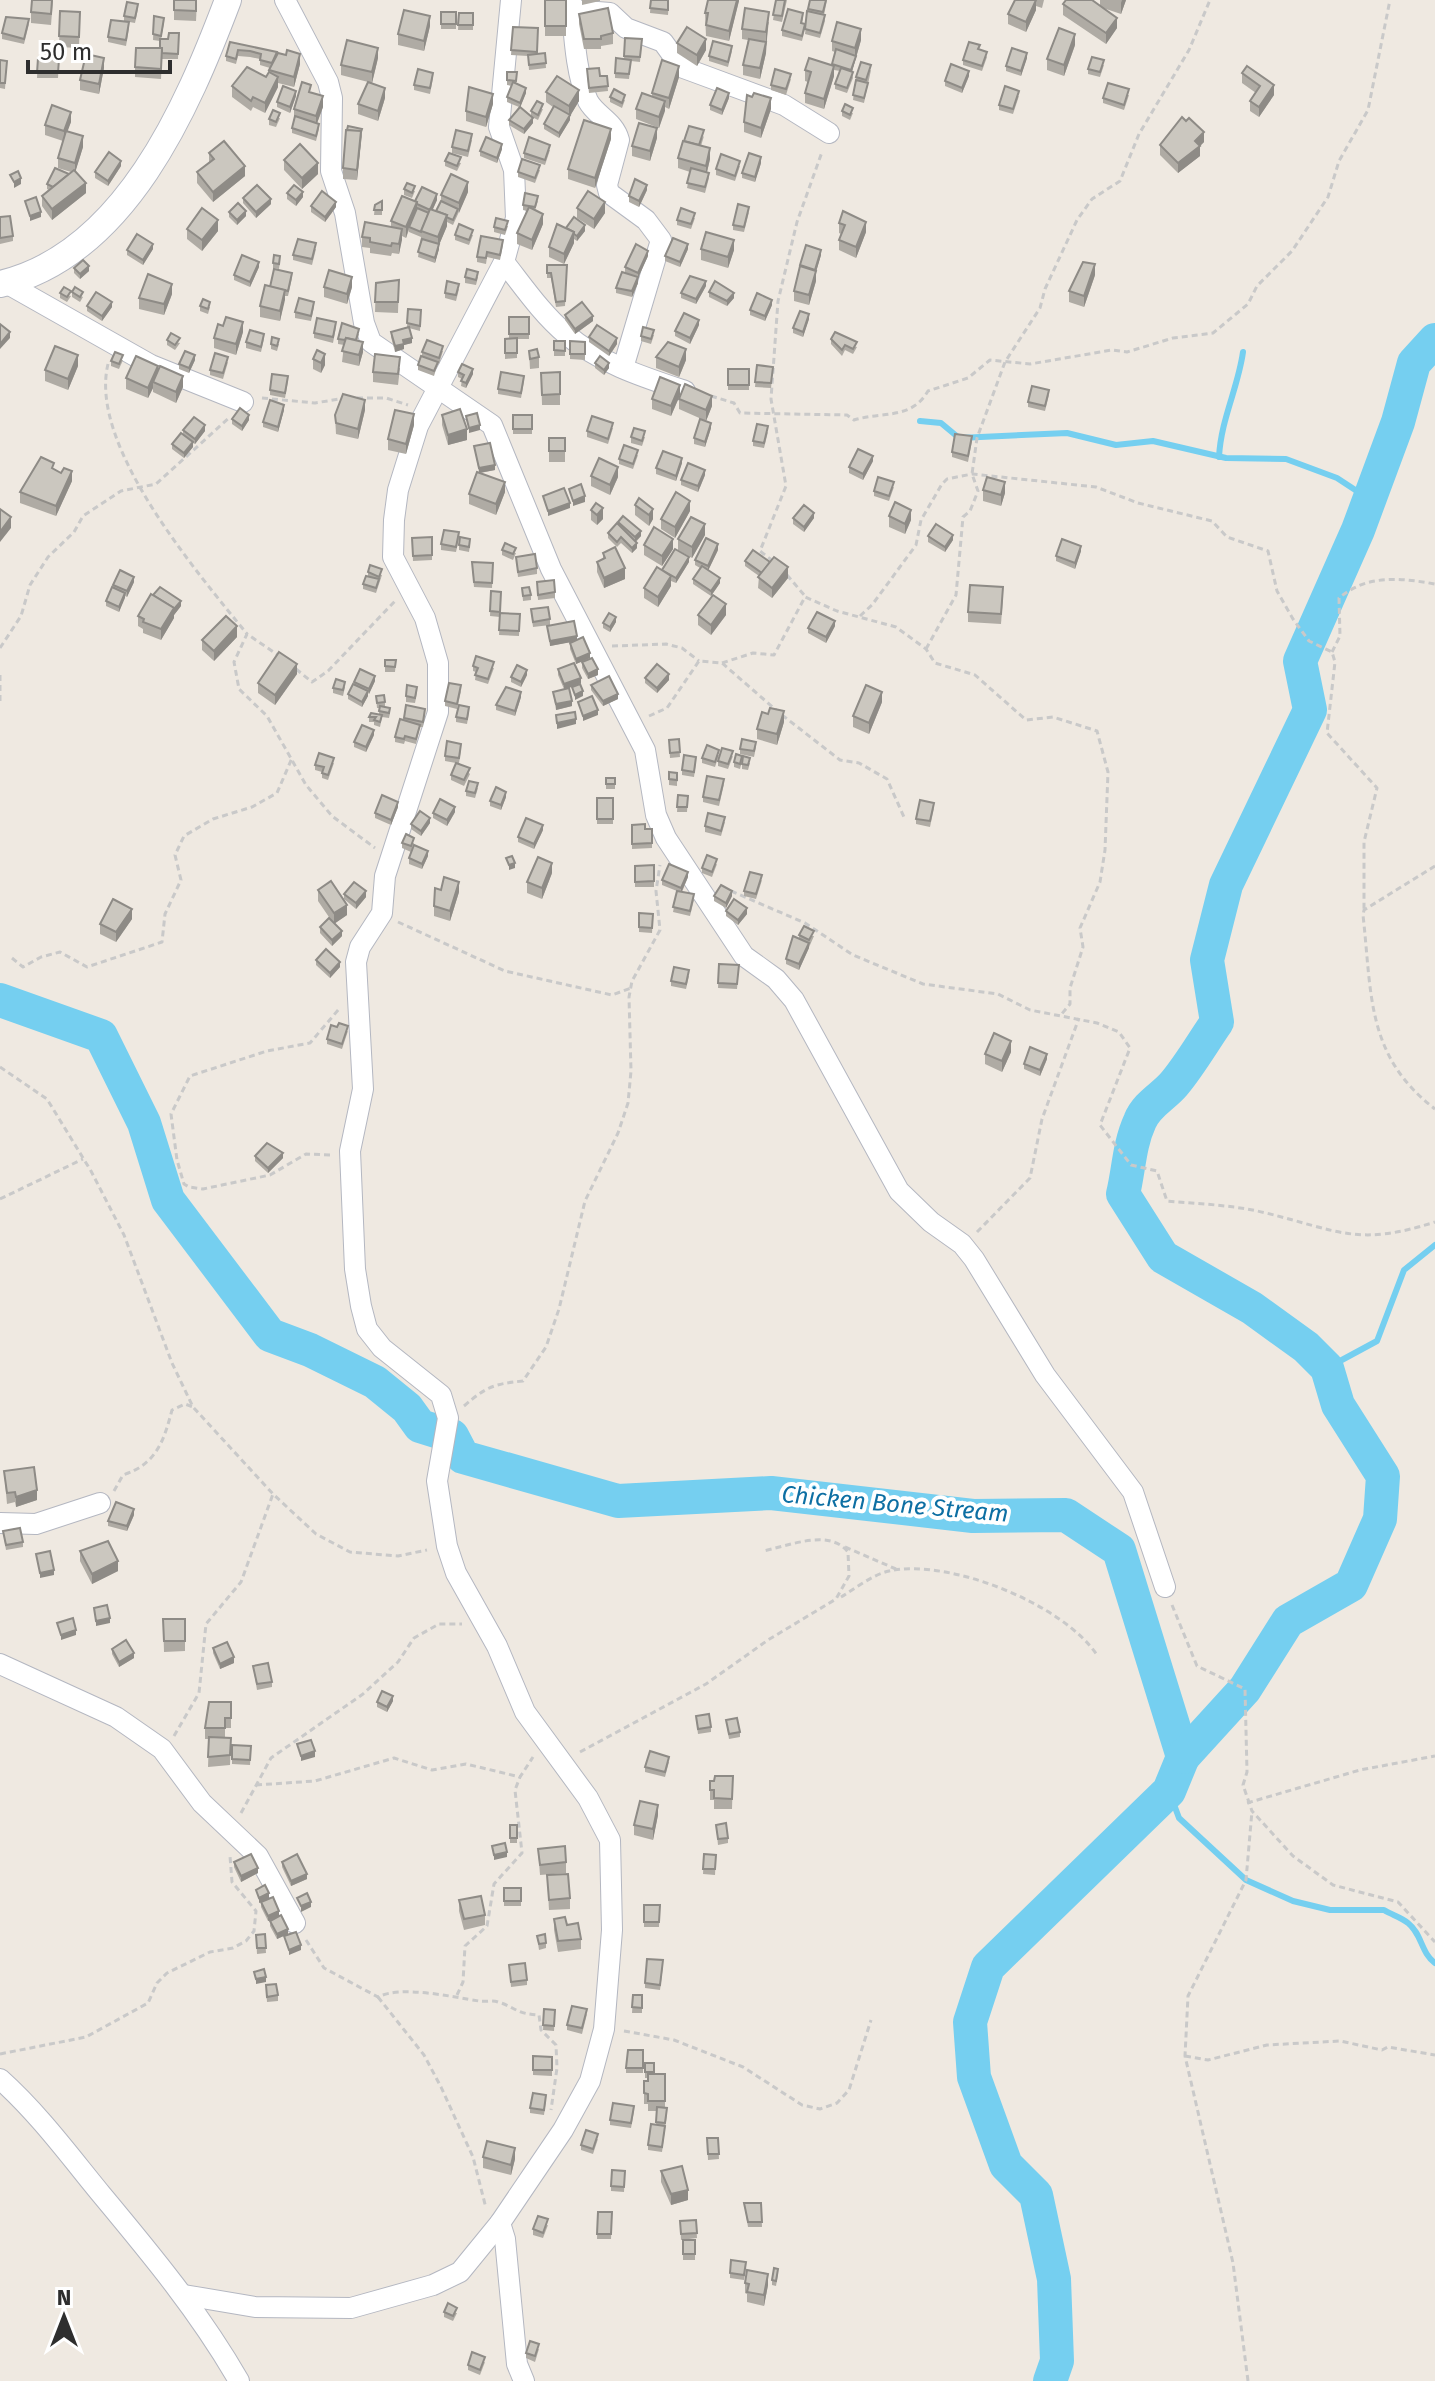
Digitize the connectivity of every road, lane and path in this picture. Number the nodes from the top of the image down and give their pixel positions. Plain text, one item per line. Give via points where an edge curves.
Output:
1 (228, 0) edge
2 (285, 0) edge
3 (511, 0) edge
4 (1210, 0) edge
5 (1390, 0) edge
6 (571, 5) edge
7 (829, 133) joint
8 (504, 262) junction
9 (3, 283) edge
10 (116, 348) junction
11 (1005, 362) junction
12 (623, 368) junction
13 (685, 391) joint
14 (432, 398) junction
15 (243, 402) junction
16 (772, 412) junction
17 (972, 474) junction
18 (140, 486) junction
19 (1435, 584) edge
20 (805, 597) junction
21 (420, 610) junction
22 (860, 616) junction
23 (247, 634) junction
24 (0, 648) edge
25 (926, 649) junction
26 (1332, 652) junction
27 (596, 653) junction
28 (699, 661) junction
29 (722, 663) junction
30 (0, 675) edge
31 (0, 704) edge
32 (637, 732) junction
33 (292, 758) junction
34 (904, 817) dead end
35 (666, 838) junction
36 (390, 860) junction
37 (1435, 866) edge
38 (700, 886) junction
39 (1364, 910) junction
40 (382, 913) junction
41 (12, 958) dead end
42 (357, 987) junction
43 (631, 988) junction
44 (1060, 1016) junction
45 (1079, 1018) junction
46 (0, 1067) edge
47 (1435, 1109) edge
48 (350, 1151) junction
49 (83, 1159) junction
50 (0, 1199) edge
51 (1435, 1222) edge
52 (962, 1244) junction
53 (193, 1407) junction
54 (448, 1420) junction
55 (273, 1494) junction
56 (100, 1503) joint
57 (0, 1523) edge
58 (447, 1546) junction
59 (843, 1546) junction
60 (763, 1551) dead end
61 (900, 1570) junction
62 (1165, 1587) joint
63 (836, 1599) junction
64 (481, 1617) junction
65 (1097, 1655) dead end
66 (0, 1664) edge
67 (542, 1739) junction
68 (162, 1749) junction
69 (1435, 1756) edge
70 (564, 1762) junction
71 (520, 1777) junction
72 (254, 1785) junction
73 (1247, 1803) junction
74 (1252, 1811) junction
75 (236, 1835) junction
76 (295, 1923) joint
77 (1435, 1942) edge
78 (457, 1995) junction
79 (378, 1997) junction
80 (871, 2020) dead end
81 (604, 2029) junction
82 (0, 2054) edge
83 (1435, 2055) edge
84 (1185, 2056) junction
85 (0, 2079) edge
86 (563, 2130) junction
87 (500, 2223) junction
88 (184, 2295) junction
89 (239, 2381) edge
90 (524, 2381) edge
91 (1248, 2381) edge

1 - 9 street via 177,122 127,196 77,244 46,265
2 - 14 street via 328,82 331,171 345,213 371,342
3 - 8 street via 499,127 517,192
4 - 11 path via 1120,181 1092,199 1077,220 1040,308
5 - 11 path via 1368,110 1339,161 1328,197 1248,304 1213,333 1127,352 1030,364
6 - 7 street via 610,13 626,28 663,42 681,67 784,105
6 - 12 street via 590,104 611,123 619,140 609,193 646,220 661,240
7 - 16 path via 797,222 778,301
8 - 12 street via 564,333
8 - 14 street
9 - 10 street via 83,324
10 - 15 street
10 - 18 path via 104,396
11 - 16 path via 990,360 968,378 939,385 911,412 854,420 847,415
11 - 17 path via 979,429
12 - 13 street
13 - 16 path via 734,403 740,413
14 - 15 path via 409,405 386,398
14 - 21 street via 398,490 394,520 393,557
14 - 27 street via 492,425 551,569
15 - 18 path via 165,477
16 - 20 path via 786,486 760,551
17 - 22 path via 942,484 921,520 916,545
17 - 25 path via 978,491 963,517 956,595
17 - 26 path via 1090,486 1212,521 1227,537 1271,554 1274,583 1288,611 1309,641
18 - 23 path via 181,551
18 - 24 path via 121,491 89,512 56,547 30,585 21,616
19 - 26 path via 1402,578 1361,585 1339,598 1340,636
20 - 22 path
20 - 29 path via 774,655 753,653
21 - 23 path via 405,600 396,601 312,682
21 - 36 street via 438,663 438,712
22 - 25 path via 896,627
23 - 33 path via 234,662 239,689 267,716
25 - 44 path via 935,663 975,675 1026,720 1053,717 1097,731 1108,772 1105,850 1100,882 1080,928 1083,947 1070,1004
26 - 39 path via 1327,733 1377,788 1364,842
27 - 28 path via 611,646 666,644
27 - 32 street
28 - 29 path
28 - 32 path via 667,708 648,717
29 - 34 path via 840,760 859,763 887,779
30 - 31 path
32 - 35 street
33 - 36 path via 332,816
33 - 41 path via 277,793 184,836 175,855 181,880 165,914 162,942 87,967 60,952 23,967
35 - 38 street
35 - 43 path via 656,891 660,930
36 - 40 street
37 - 39 path
38 - 44 path via 718,886 805,923 853,955 923,984 998,994 1014,1005
38 - 52 street via 744,956 794,1000 899,1191
39 - 47 path via 1373,1005 1389,1062
40 - 42 street via 360,947
40 - 43 path via 505,971 612,995
42 - 48 street via 363,1089
42 - 48 path via 310,1043 190,1076 171,1114 177,1160 189,1187 203,1189 270,1175 306,1154
43 - 54 path via 628,1103 582,1209 546,1347 523,1381 498,1383 476,1393
44 - 45 path
45 - 51 path via 1119,1032 1127,1042 1128,1055 1100,1125 1131,1165 1157,1171 1167,1201 1264,1212 1349,1237 1399,1234
45 - 52 path via 1042,1119 1030,1178
46 - 49 path via 47,1099
48 - 54 street via 355,1269 367,1329 398,1363 435,1388
49 - 50 path
49 - 53 path via 124,1235
52 - 62 street via 1045,1375 1133,1492
53 - 55 path
53 - 56 path via 185,1404 172,1410 166,1439 137,1471 123,1475
54 - 58 street via 437,1468
55 - 58 path via 316,1534 350,1552 398,1556
55 - 68 path via 241,1582 206,1624 199,1693 180,1730
56 - 57 street via 36,1524
58 - 64 street
59 - 60 path via 814,1540
59 - 61 path
59 - 63 path via 849,1576
61 - 63 path via 875,1576
61 - 65 path via 949,1571 1023,1599 1075,1629
62 - 73 path via 1197,1666 1245,1689
63 - 70 path via 706,1684
64 - 67 street
64 - 72 path via 464,1624 439,1624 414,1638 398,1662 363,1694 271,1758
66 - 68 street via 116,1717
67 - 70 street
67 - 71 path
68 - 75 street via 202,1803
69 - 73 path via 1360,1770
70 - 81 street via 610,1840 612,1930
71 - 72 path via 466,1764 432,1770 394,1758 315,1781
71 - 78 path via 515,1790 522,1853 497,1877 487,1926 465,1946
72 - 75 path
73 - 74 path
74 - 77 path via 1293,1856 1333,1885 1398,1902
74 - 84 path via 1246,1880 1188,1996
75 - 76 street via 258,1856
75 - 82 path via 230,1857 232,1882 256,1911 254,1931 246,1941 167,1973 148,2003 86,2037
76 - 79 path via 324,1968
78 - 79 path via 395,1991
78 - 86 path via 539,2015 541,2030 556,2045 550,2117
79 - 87 path via 424,2055 473,2157 487,2212
80 - 81 path via 849,2090 837,2103 820,2109 802,2105 743,2067 674,2040
81 - 86 street via 590,2081
83 - 84 path via 1340,2041 1267,2045 1208,2060
84 - 91 path via 1233,2263
85 - 88 street
86 - 87 street
87 - 88 street via 460,2272 351,2308 255,2307
87 - 90 street via 517,2364
88 - 89 street

